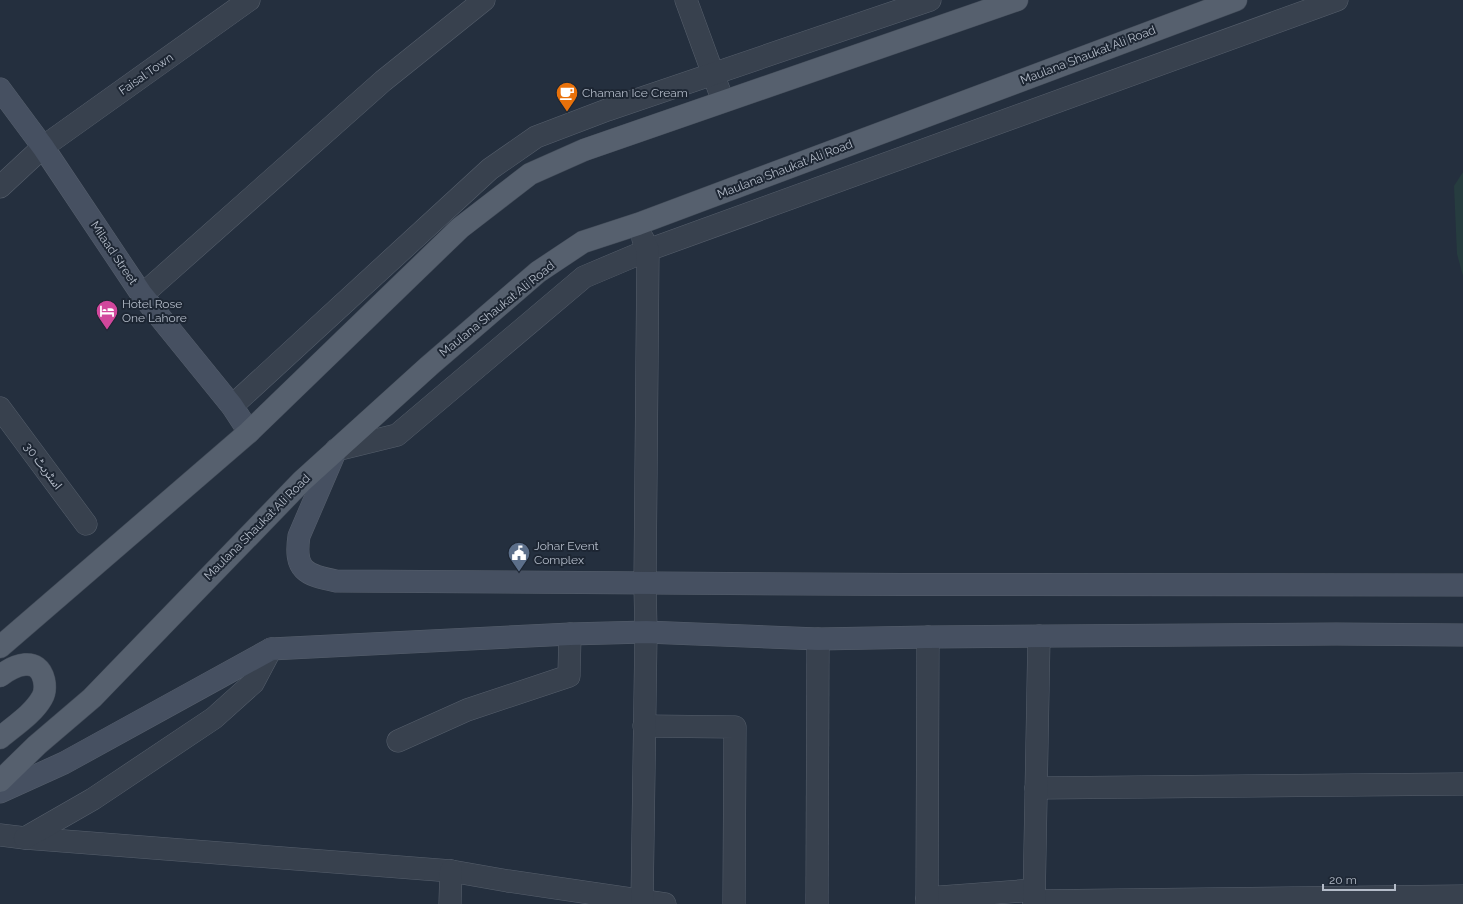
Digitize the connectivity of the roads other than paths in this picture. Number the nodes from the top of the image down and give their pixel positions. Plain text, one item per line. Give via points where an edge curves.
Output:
1 (484, 0) edge
2 (686, 0) edge
3 (930, 0) edge
4 (1017, 0) edge
5 (1236, 0) edge
6 (1337, 0) edge
7 (243, 2) edge
8 (713, 74) junction
9 (0, 89) edge
10 (724, 101) junction
11 (43, 147) junction
12 (0, 187) edge
13 (638, 224) junction
14 (648, 250) junction
15 (142, 295) junction
16 (232, 406) junction
17 (0, 408) edge
18 (249, 432) junction
19 (336, 450) junction
20 (86, 524) dead end
21 (645, 584) junction
22 (1463, 585) edge
23 (646, 632) junction
24 (570, 634) junction
25 (1463, 635) edge
26 (1039, 636) junction
27 (928, 637) junction
28 (818, 639) junction
29 (0, 646) edge
30 (271, 649) junction
31 (0, 676) edge
32 (644, 726) junction
33 (0, 738) edge
34 (398, 741) dead end
35 (0, 781) edge
36 (1463, 784) edge
37 (1036, 788) junction
38 (0, 792) edge
39 (0, 835) edge
40 (25, 838) junction
41 (451, 871) junction
42 (1463, 896) edge
43 (1034, 899) edge
44 (927, 901) edge
45 (642, 902) edge
46 (450, 904) edge
47 (665, 904) edge
48 (734, 904) edge
49 (817, 904) edge

1 - 15 street via 384,81
2 - 8 street
3 - 8 street
4 - 10 main road
5 - 13 main road, Maulana Shaukat Ali Road
6 - 14 street
7 - 11 street, Faisal Town
8 - 10 street
8 - 16 street via 607,110 530,140 490,169
9 - 11 street, Milaad Street
10 - 18 main road via 584,150 530,174 460,228
11 - 12 street, Faisal Town
11 - 15 street, Milaad Street
13 - 14 street
13 - 19 main road, Maulana Shaukat Ali Road via 583,242 538,272
14 - 19 street via 584,277 397,435
14 - 21 street
15 - 16 street, Milaad Street
16 - 18 street, Milaad Street
17 - 20 street, اسٹریٹ 30
18 - 29 main road
19 - 21 street via 299,536 299,563 308,573 336,581
19 - 35 main road, Maulana Shaukat Ali Road via 302,481 92,698
21 - 22 street
21 - 23 street
23 - 24 street
23 - 28 street
23 - 32 street
24 - 30 street
24 - 34 street via 569,676 467,710
25 - 26 street
26 - 27 street
26 - 37 street
27 - 28 street
27 - 44 street
28 - 49 street
30 - 38 street via 64,763
30 - 40 street via 253,683 214,718 93,799
31 - 33 main road via 18,665 30,664 37,667 45,685 42,697 33,710
32 - 45 street
32 - 48 street via 735,727
36 - 37 street
37 - 43 street
39 - 40 street
40 - 41 street
41 - 45 street
41 - 46 street
42 - 43 street
43 - 44 street
45 - 47 street

